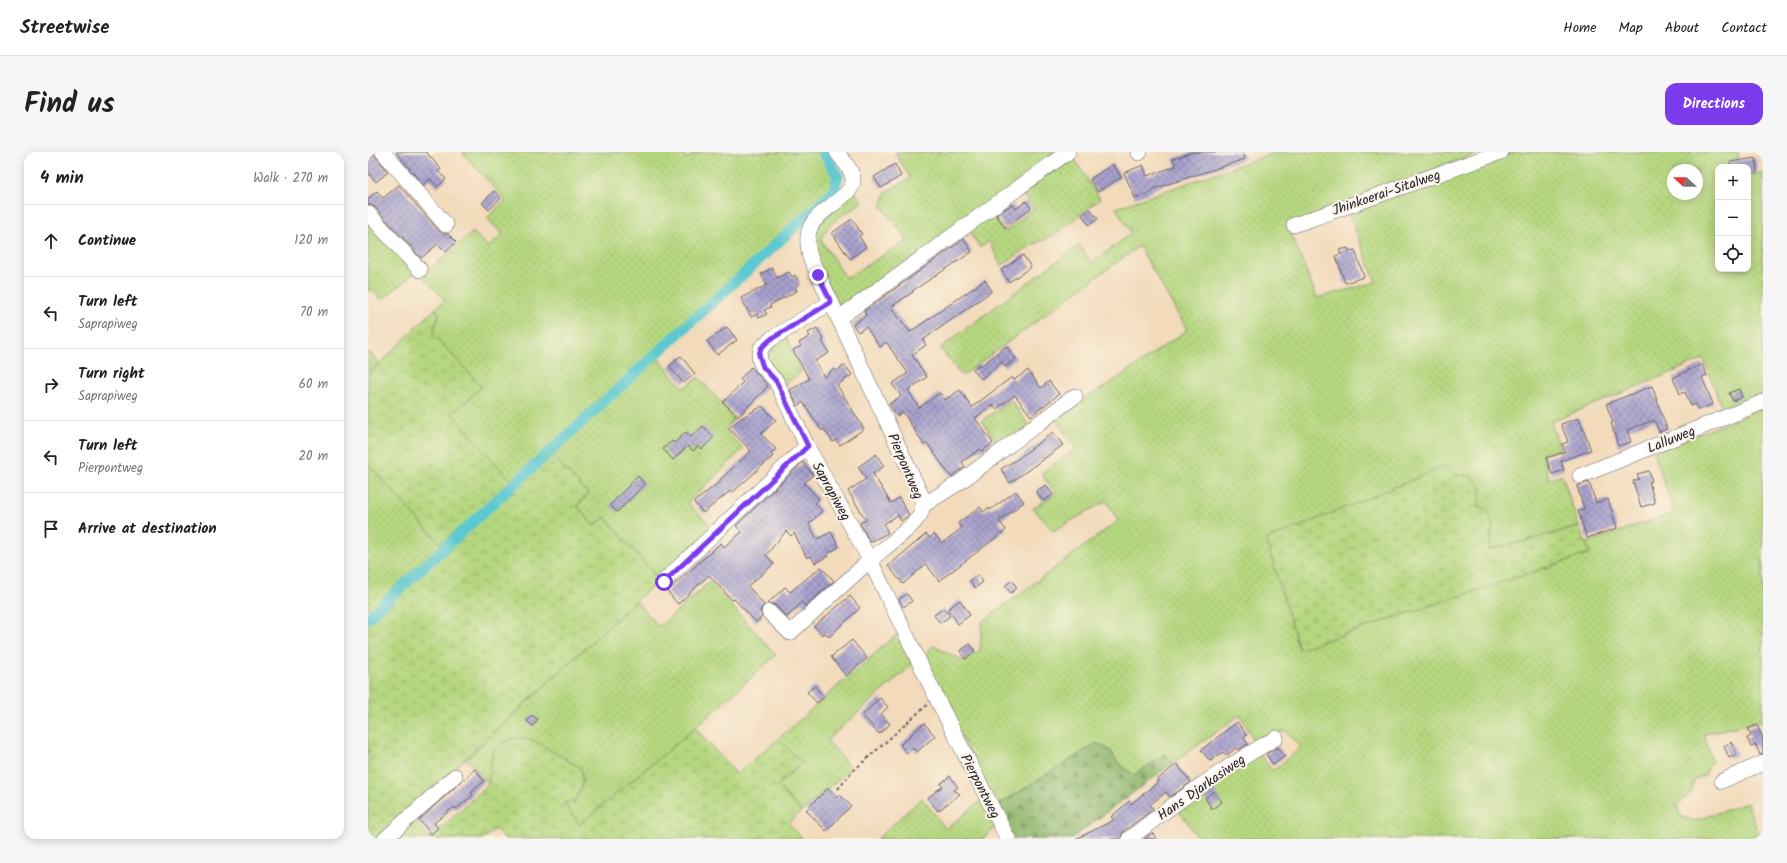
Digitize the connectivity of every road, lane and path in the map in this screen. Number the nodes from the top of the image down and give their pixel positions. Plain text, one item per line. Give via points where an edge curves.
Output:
1 (383, 152) edge
2 (837, 152) edge
3 (1068, 152) edge
4 (1501, 152) edge
5 (368, 213) edge
6 (446, 225) dead end
7 (1294, 225) dead end
8 (420, 270) dead end
9 (831, 302) junction
10 (839, 318) junction
11 (1075, 396) dead end
12 (1763, 402) edge
13 (808, 446) junction
14 (1580, 476) dead end
15 (922, 506) junction
16 (870, 560) junction
17 (664, 582) dead end
18 (769, 612) dead end
19 (938, 701) junction
20 (1276, 738) dead end
21 (1763, 762) edge
22 (455, 776) dead end
23 (1722, 781) dead end
24 (838, 789) dead end
25 (385, 839) edge
26 (1008, 839) edge
27 (1129, 839) edge

1 - 6 street
2 - 9 street, Pierpontweg via 850,170 853,181 850,190 812,222 806,243
3 - 10 street
4 - 7 street, Jhinkoerai-Sitalweg
5 - 8 street
9 - 10 street, Pierpontweg
9 - 13 street, Saprapiweg via 771,339 761,348 759,355 763,367 776,381
10 - 15 street, Pierpontweg via 922,497
11 - 15 street via 960,482
12 - 14 street, Lalluweg
13 - 16 street, Saprapiweg
13 - 17 street
15 - 16 street, Pierpontweg via 914,523
16 - 18 street via 790,634
16 - 19 street, Pierpontweg
19 - 24 path via 925,706 853,771
19 - 26 street, Pierpontweg
20 - 27 street, Hans Djarkasiweg via 1163,812
21 - 23 street
22 - 25 street

